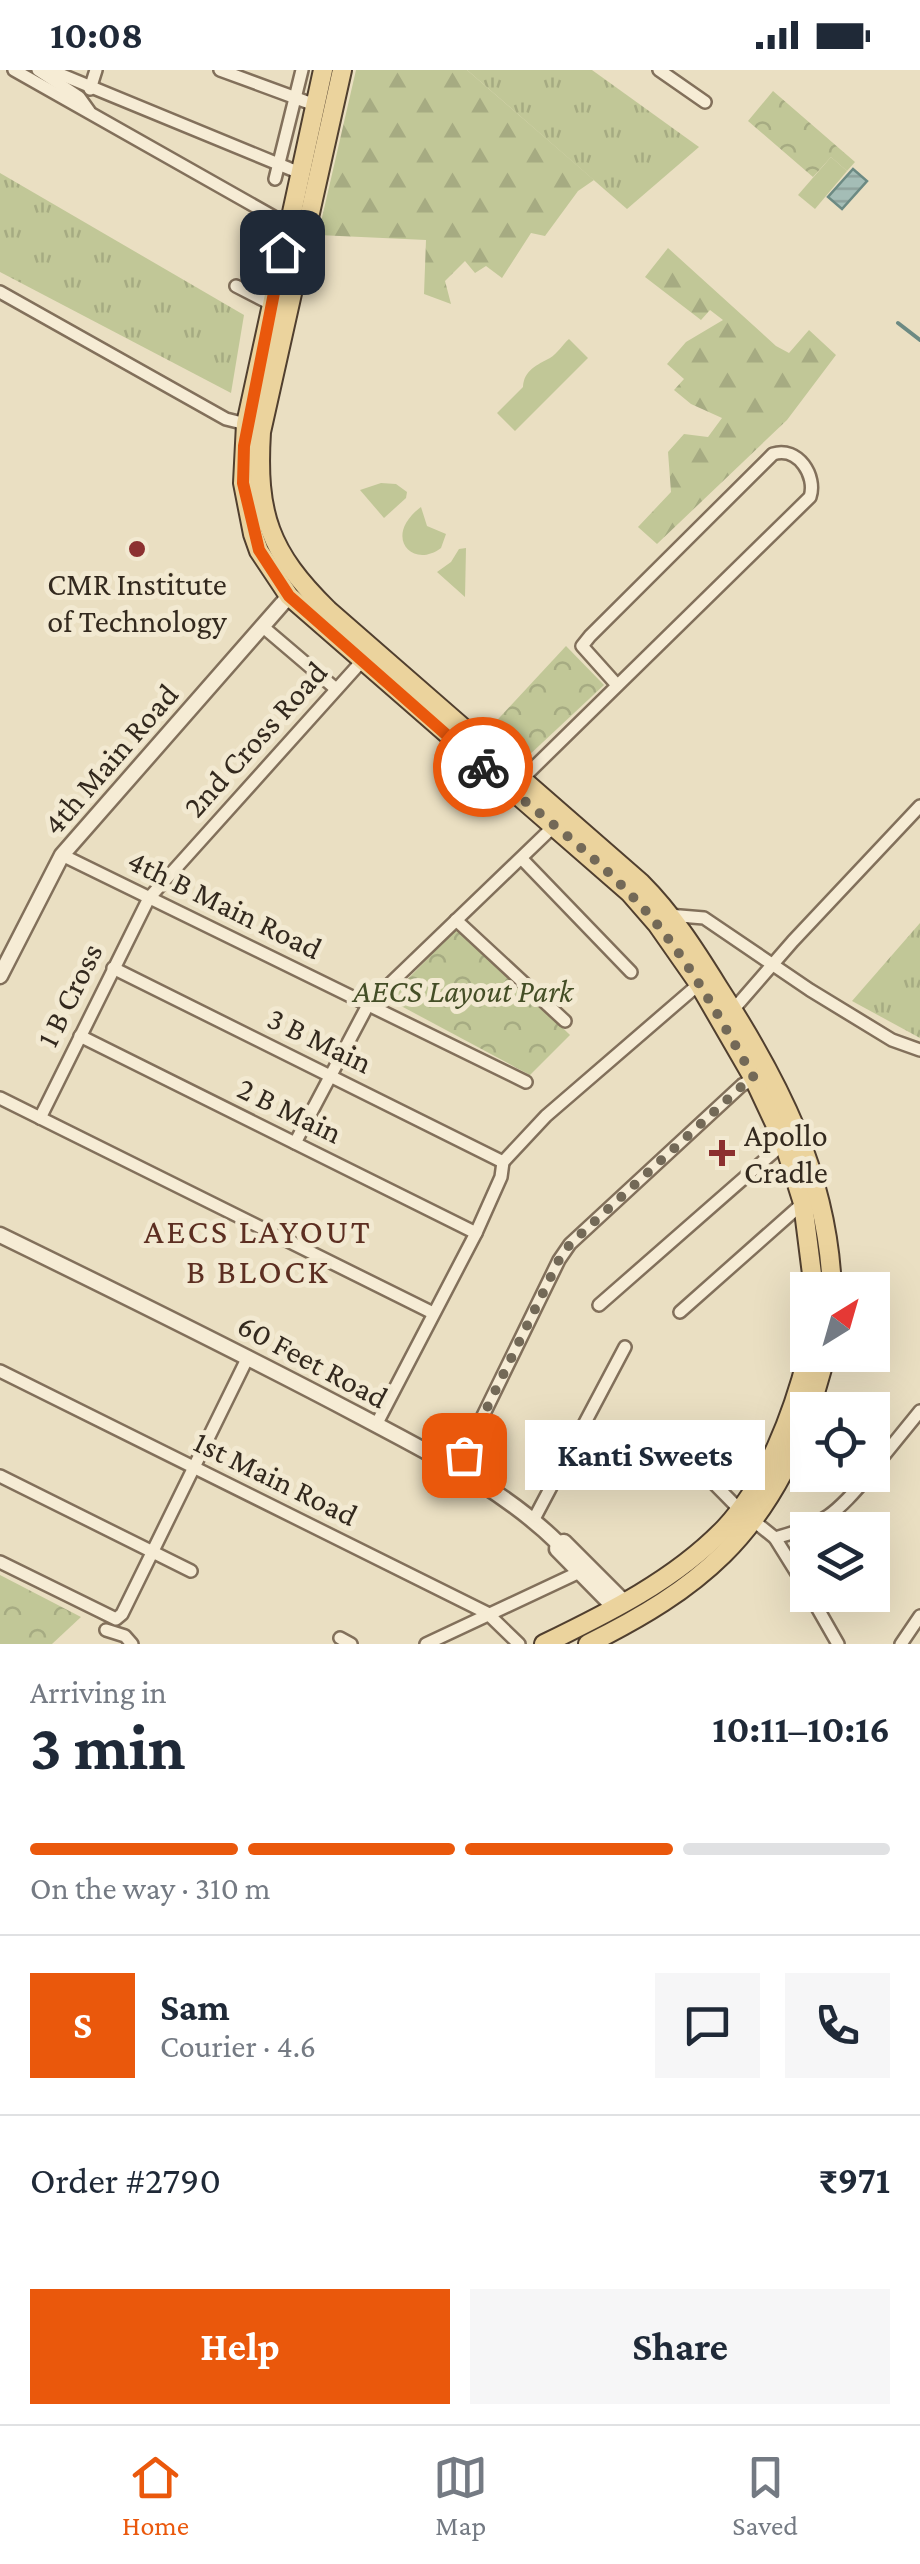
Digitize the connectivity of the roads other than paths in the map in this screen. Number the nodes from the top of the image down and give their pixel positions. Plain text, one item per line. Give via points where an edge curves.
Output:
1 (14, 70) edge
2 (38, 70) edge
3 (50, 70) edge
4 (96, 70) edge
5 (220, 70) edge
6 (302, 70) edge
7 (323, 70) edge
8 (342, 70) edge
9 (659, 70) edge
10 (90, 89) junction
11 (295, 98) junction
12 (704, 102) dead end
13 (315, 105) junction
14 (90, 113) junction
15 (279, 164) junction
16 (300, 173) junction
17 (276, 180) dead end
18 (284, 223) junction
19 (260, 234) dead end
20 (236, 286) dead end
21 (0, 292) edge
22 (271, 304) junction
23 (246, 424) junction
24 (289, 596) junction
25 (262, 626) junction
26 (362, 662) junction
27 (617, 685) junction
28 (336, 690) junction
29 (521, 780) junction
30 (920, 806) edge
31 (553, 827) junction
32 (62, 855) junction
33 (522, 859) junction
34 (148, 898) junction
35 (663, 919) junction
36 (456, 920) junction
37 (774, 964) junction
38 (113, 968) junction
39 (631, 972) dead end
40 (0, 976) edge
41 (699, 984) junction
42 (368, 1005) junction
43 (733, 1010) junction
44 (565, 1021) dead end
45 (80, 1036) junction
46 (920, 1050) edge
47 (330, 1075) junction
48 (754, 1078) junction
49 (526, 1082) dead end
50 (0, 1098) edge
51 (40, 1118) junction
52 (295, 1143) junction
53 (784, 1143) junction
54 (503, 1162) junction
55 (803, 1204) junction
56 (476, 1233) junction
57 (0, 1235) edge
58 (812, 1272) edge
59 (831, 1272) edge
60 (599, 1306) dead end
61 (680, 1312) dead end
62 (432, 1313) junction
63 (625, 1347) dead end
64 (248, 1357) junction
65 (0, 1372) edge
66 (802, 1372) edge
67 (920, 1411) edge
68 (376, 1425) junction
69 (674, 1442) dead end
70 (890, 1449) edge
71 (790, 1457) edge
72 (195, 1468) junction
73 (457, 1469) junction
74 (0, 1476) edge
75 (854, 1492) edge
76 (738, 1509) junction
77 (534, 1518) junction
78 (754, 1522) junction
79 (775, 1538) junction
80 (152, 1554) junction
81 (0, 1562) edge
82 (790, 1562) edge
83 (585, 1569) junction
84 (191, 1571) dead end
85 (620, 1606) junction
86 (820, 1612) edge
87 (486, 1613) junction
88 (920, 1616) edge
89 (106, 1630) dead end
90 (132, 1644) edge
91 (426, 1644) edge
92 (519, 1644) edge
93 (544, 1644) edge
94 (588, 1644) edge
95 (838, 1644) edge
96 (901, 1644) edge

1 - 14 street
2 - 14 street via 79,97
3 - 10 street
4 - 10 street
5 - 11 street
6 - 11 street
7 - 13 main road
8 - 29 main road via 262,432 260,482 270,530 298,580 318,600
9 - 12 street
10 - 15 street
11 - 13 street
11 - 15 street
13 - 16 main road
14 - 18 street
15 - 16 street
15 - 17 street
16 - 18 main road
18 - 19 street
18 - 22 main road
20 - 22 street
21 - 23 street via 226,419
22 - 23 main road
23 - 24 main road via 243,483 254,534
24 - 25 street, 4th Main Road
24 - 26 main road
25 - 28 street
25 - 32 street, 4th Main Road
26 - 28 street, 2nd Cross Road
26 - 31 main road
27 - 27 street via 810,497 811,474 792,454 774,454 582,646
27 - 29 street
28 - 34 street, 2nd Cross Road
29 - 35 main road via 641,883
30 - 37 street
31 - 33 street
31 - 35 main road
32 - 34 street, 4th B Main Road
32 - 40 street, 4th Main Road
33 - 36 street
33 - 39 street
34 - 38 street, 1 B Cross
34 - 42 street, 4th B Main Road
35 - 37 street via 704,918
35 - 41 main road
35 - 43 main road
36 - 42 street
36 - 44 street
37 - 43 street
37 - 46 street via 892,1040
38 - 45 street, 1 B Cross
38 - 47 street, 3 B Main
41 - 48 main road
41 - 54 street via 546,1116
42 - 47 street
42 - 49 street, 4th B Main Road
43 - 59 main road via 806,1151 827,1227
45 - 51 street, 1 B Cross
45 - 52 street, 2 B Main
47 - 52 street
47 - 54 street, 3 B Main
48 - 53 main road
48 - 73 street via 570,1244
50 - 51 street
51 - 62 street
52 - 56 street, 2 B Main
53 - 55 main road
53 - 60 street
54 - 56 street
55 - 58 main road
55 - 61 street
56 - 62 street
57 - 64 street, 60 Feet Road
62 - 68 street
63 - 77 street
64 - 68 street, 60 Feet Road
64 - 72 street
65 - 72 street, 1st Main Road
66 - 76 main road via 773,1450
67 - 70 street
68 - 73 street, 60 Feet Road
69 - 76 street
71 - 78 main road
72 - 80 street
72 - 87 street, 1st Main Road
73 - 77 street, 60 Feet Road
74 - 80 street
75 - 79 street via 836,1513
76 - 78 street
76 - 85 main road via 690,1559
77 - 83 street, 60 Feet Road
78 - 79 street
78 - 94 main road via 692,1584
79 - 82 street
80 - 81 street via 116,1619
80 - 84 street
83 - 85 street, 60 Feet Road
83 - 87 street
85 - 93 main road
86 - 95 street
87 - 91 street
87 - 92 street, 1st Main Road
88 - 96 street
89 - 90 street

